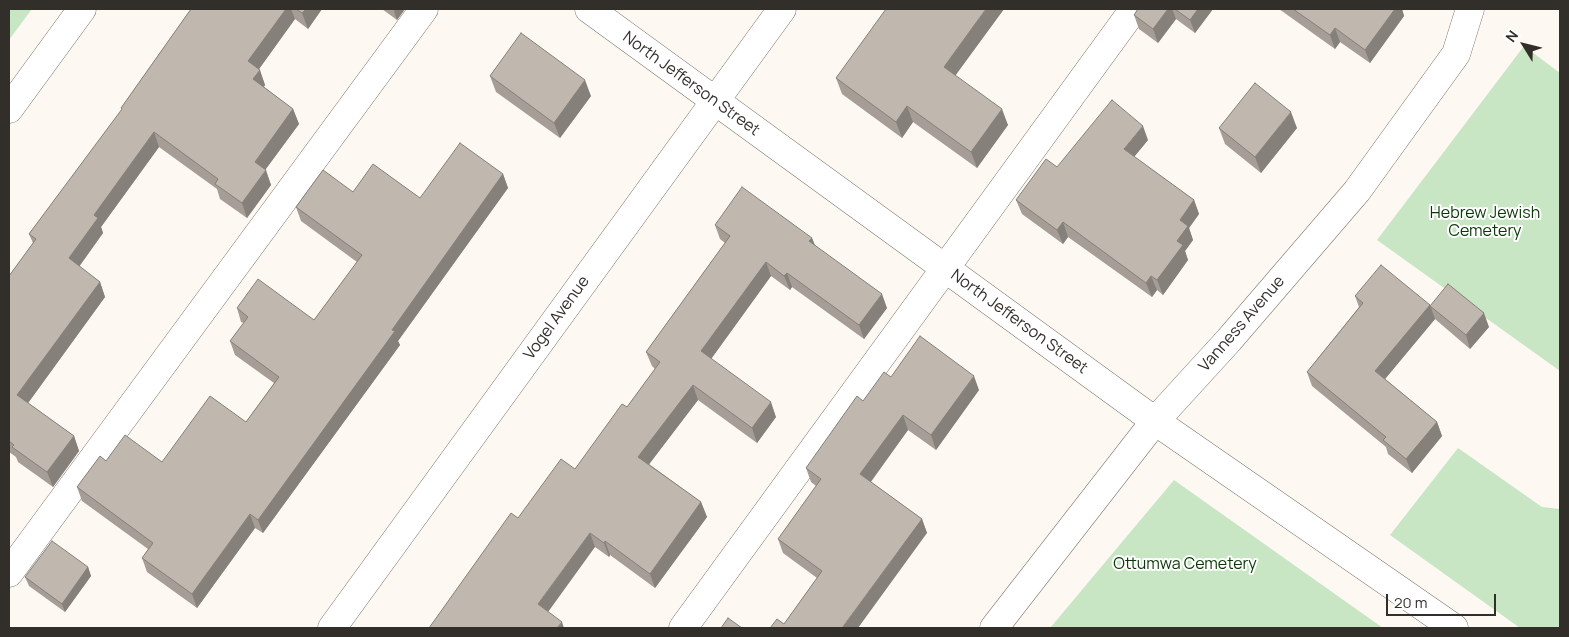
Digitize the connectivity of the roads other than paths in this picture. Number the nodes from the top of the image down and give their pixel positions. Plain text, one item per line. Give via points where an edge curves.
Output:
1 (82, 9) edge
2 (424, 9) edge
3 (589, 9) edge
4 (782, 9) edge
5 (1134, 9) edge
6 (1470, 9) edge
7 (715, 101) junction
8 (9, 109) edge
9 (945, 268) junction
10 (1155, 421) junction
11 (9, 573) edge
12 (332, 628) edge
13 (683, 628) edge
14 (994, 628) edge
15 (1454, 628) edge

1 - 8 street
2 - 11 street
3 - 7 street, North Jefferson Street
4 - 7 street, Vogel Avenue
5 - 9 street
6 - 10 street, Vanness Avenue via 1456,54 1357,191
7 - 9 street, North Jefferson Street
7 - 12 street, Vogel Avenue
9 - 10 street, North Jefferson Street
9 - 13 street
10 - 14 street, Vanness Avenue
10 - 15 street, North Jefferson Street

